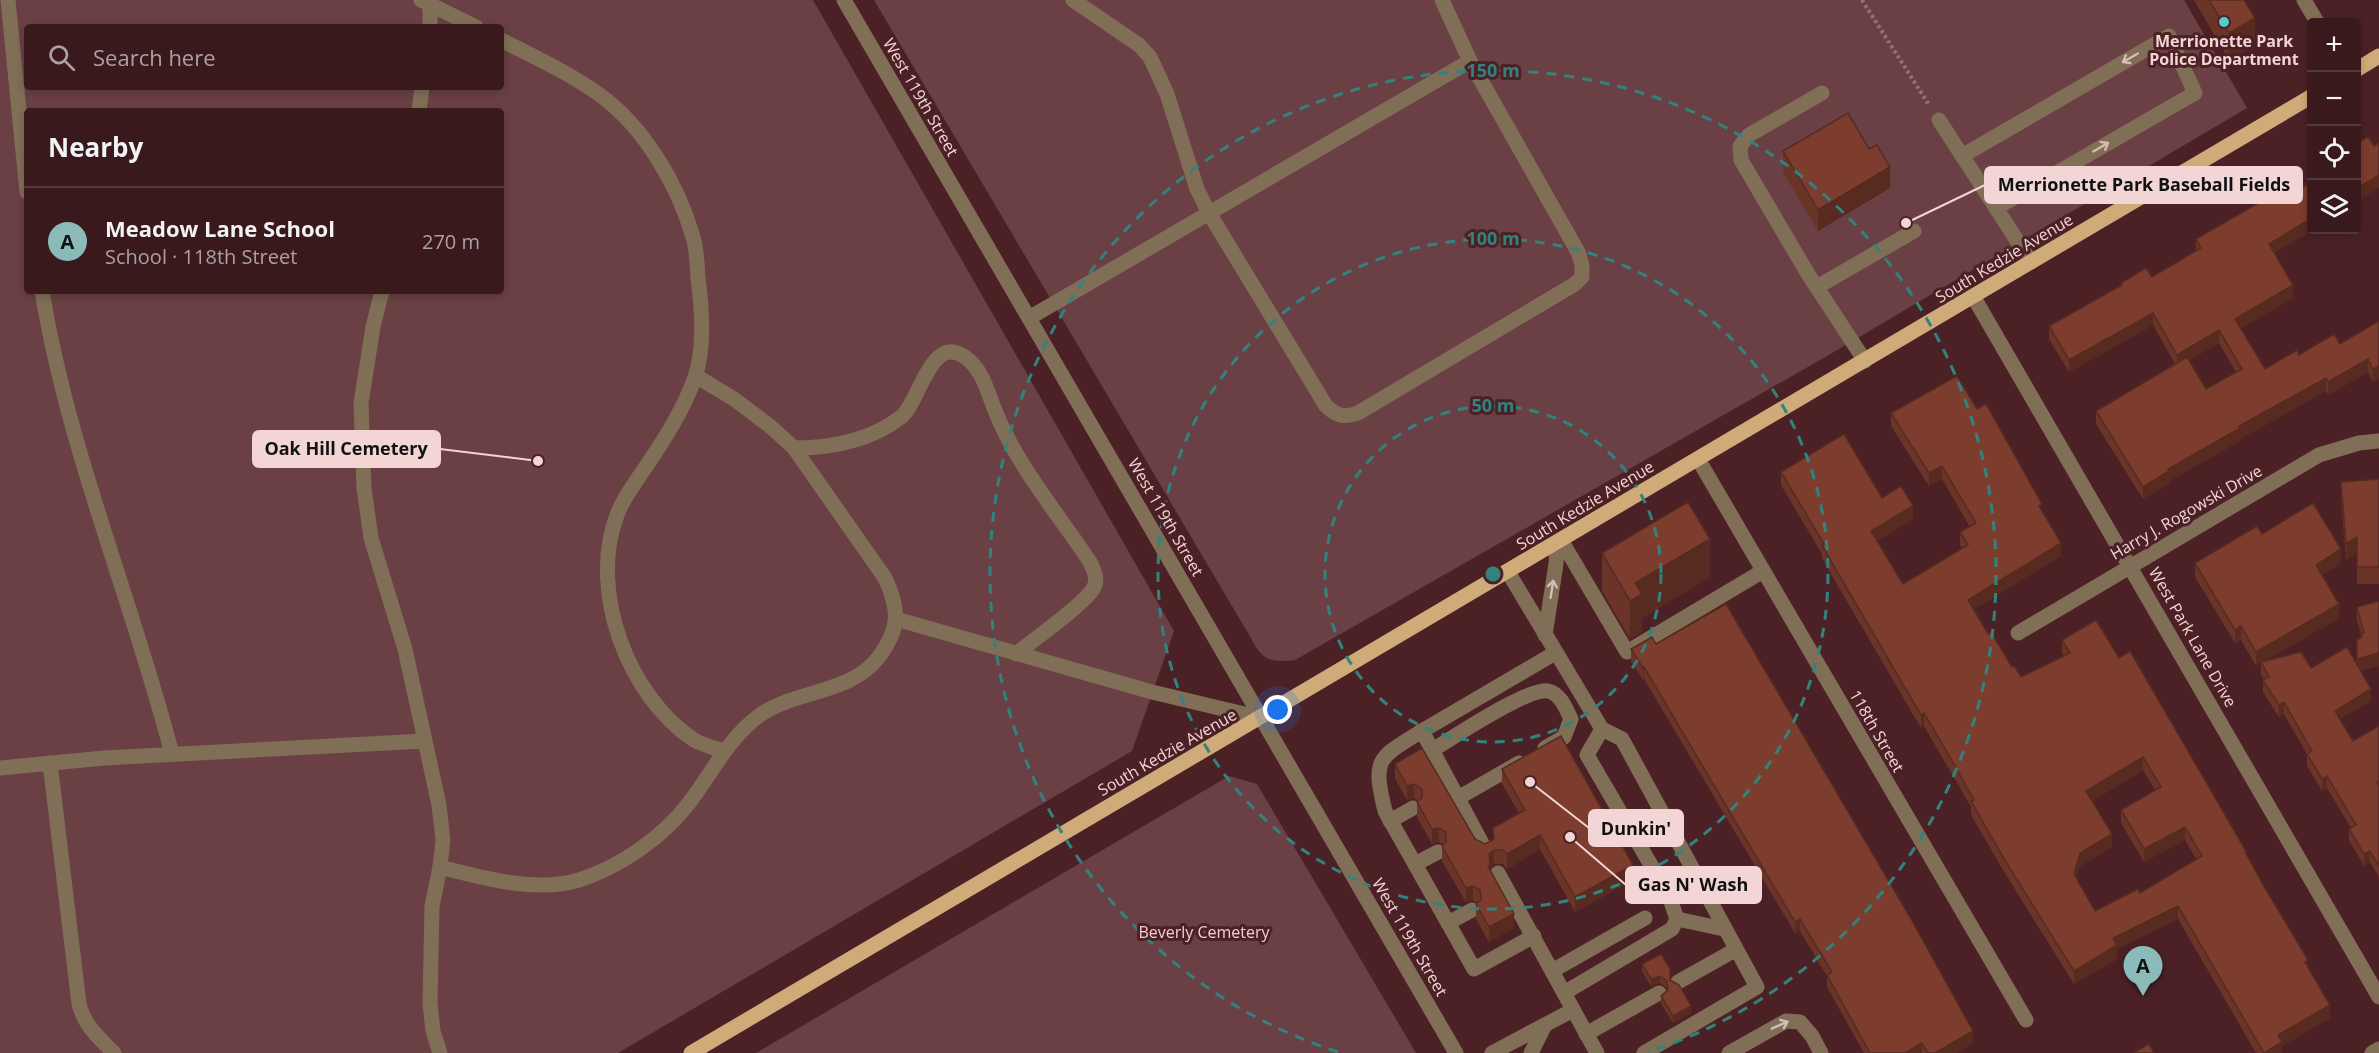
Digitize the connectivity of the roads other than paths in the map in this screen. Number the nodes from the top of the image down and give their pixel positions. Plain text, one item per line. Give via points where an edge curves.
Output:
1 (9, 0) edge
2 (844, 0) edge
3 (1073, 0) edge
4 (1442, 0) edge
5 (2304, 0) edge
6 (427, 1) edge
7 (2315, 18) edge
8 (430, 24) edge
9 (470, 24) edge
10 (504, 42) edge
11 (2379, 56) edge
12 (1470, 61) junction
13 (2361, 67) edge
14 (422, 90) edge
15 (1822, 93) dead end
16 (2307, 99) edge
17 (419, 108) edge
18 (1939, 120) road end
19 (1962, 156) junction
20 (24, 160) edge
21 (1996, 208) junction
22 (1209, 213) junction
23 (1914, 231) dead end
24 (2031, 262) junction
25 (1817, 287) junction
26 (43, 294) edge
27 (381, 294) edge
28 (1973, 296) junction
29 (1029, 318) junction
30 (1865, 361) junction
31 (696, 376) junction
32 (2379, 441) edge
33 (794, 448) junction
34 (1698, 459) junction
35 (1559, 541) junction
36 (2130, 565) junction
37 (1763, 571) junction
38 (1508, 572) junction
39 (896, 619) junction
40 (2018, 633) dead end
41 (1545, 635) junction
42 (1555, 653) junction
43 (1016, 654) junction
44 (1262, 718) junction
45 (1602, 729) junction
46 (1422, 731) junction
47 (424, 741) junction
48 (1432, 750) junction
49 (724, 751) junction
50 (172, 754) junction
51 (50, 763) junction
52 (0, 768) edge
53 (1450, 793) junction
54 (1413, 808) dead end
55 (1390, 821) junction
56 (1485, 849) edge
57 (1438, 852) dead end
58 (1415, 864) junction
59 (440, 867) junction
60 (1498, 873) dead end
61 (1472, 910) dead end
62 (1645, 918) dead end
63 (1677, 919) junction
64 (1448, 923) junction
65 (1724, 929) junction
66 (1534, 936) junction
67 (1735, 950) junction
68 (1552, 971) junction
69 (1678, 982) edge
70 (1564, 993) junction
71 (1659, 993) dead end
72 (2379, 997) edge
73 (1573, 1010) junction
74 (2026, 1020) dead end
75 (1545, 1025) junction
76 (1586, 1034) junction
77 (2379, 1049) edge
78 (1814, 1051) edge
79 (114, 1053) edge
80 (440, 1053) edge
81 (691, 1053) edge
82 (1456, 1053) edge
83 (1492, 1053) edge
84 (1530, 1053) edge
85 (1597, 1053) edge
86 (1644, 1053) edge
87 (1730, 1053) edge
88 (2372, 1053) edge

1 - 20 street
2 - 29 street, West 119th Street
3 - 22 street via 1139,45 1150,57
4 - 12 street
5 - 7 street
6 - 8 street
6 - 9 street
10 - 31 street via 602,97 628,120 675,190 693,239 700,292
11 - 13 main road
12 - 22 street
12 - 22 street via 1578,252 1582,277 1358,413 1336,415 1326,406
14 - 17 street
15 - 25 street via 1749,135 1740,146 1741,160
16 - 24 main road, South Kedzie Avenue
18 - 19 street
19 - 21 street
21 -> 19 street via 2195,93 2169,36
21 - 24 street
22 - 29 street
23 - 25 street
24 - 28 main road, South Kedzie Avenue
25 - 30 street
26 - 50 street via 62,394
27 - 47 street via 361,404 364,488 371,538 405,649
28 - 30 main road, South Kedzie Avenue
28 - 36 street, West Park Lane Drive
29 - 44 street, West 119th Street
30 - 34 main road, South Kedzie Avenue
31 - 33 street via 734,399
31 - 49 street via 666,437 617,515 608,575 620,640 650,698 670,721 696,741
32 - 36 street, Harry J. Rogowski Drive via 2319,455
33 - 39 street via 885,578 893,596
33 - 43 street via 822,448 878,432 903,416 915,401 932,362 955,352 966,358 986,384 1010,442 1030,476 1097,576 1093,589 1078,604
34 - 35 main road, South Kedzie Avenue
34 - 37 street, 118th Street
35 - 37 street via 1627,652
35 - 38 main road, South Kedzie Avenue
41 -> 35 street
36 - 40 street, Harry J. Rogowski Drive
36 - 72 street, West Park Lane Drive
37 - 74 street, 118th Street
38 - 41 street
38 - 44 main road, South Kedzie Avenue
39 - 43 street
39 - 49 street via 891,639 876,660 826,690 774,706
41 - 42 street
42 - 45 street
42 - 46 street
43 - 44 street
44 - 81 main road, South Kedzie Avenue
44 - 82 street, West 119th Street
45 - 63 street via 1587,755 1669,896
45 - 65 street via 1622,739
46 - 48 street
46 - 55 street via 1386,753 1379,767 1378,785
47 - 50 street
47 - 59 street via 439,805 443,840
48 - 53 street
48 - 53 street via 1538,692 1550,691 1560,699 1571,719 1564,737
49 - 59 street via 688,804 664,830 608,868 577,881 533,885 500,882
50 - 51 street
51 - 52 street
51 - 79 street via 82,1018
53 - 56 street via 1470,834
54 - 55 street
55 - 58 street
57 - 58 street
58 - 64 street
59 - 80 street via 432,906 430,1003
60 - 66 street via 1503,892
61 - 64 street
62 - 68 street
63 - 65 street
63 - 70 street via 1672,929
64 - 66 street via 1474,969
65 - 67 street
66 - 68 street
67 - 69 street
67 - 86 street via 1756,987
68 - 70 street
70 - 73 street
71 - 76 street
73 - 75 street
73 - 76 street
75 - 83 street
75 - 84 street
76 - 85 street
77 - 88 street
87 -> 78 street via 1786,1021 1800,1022

